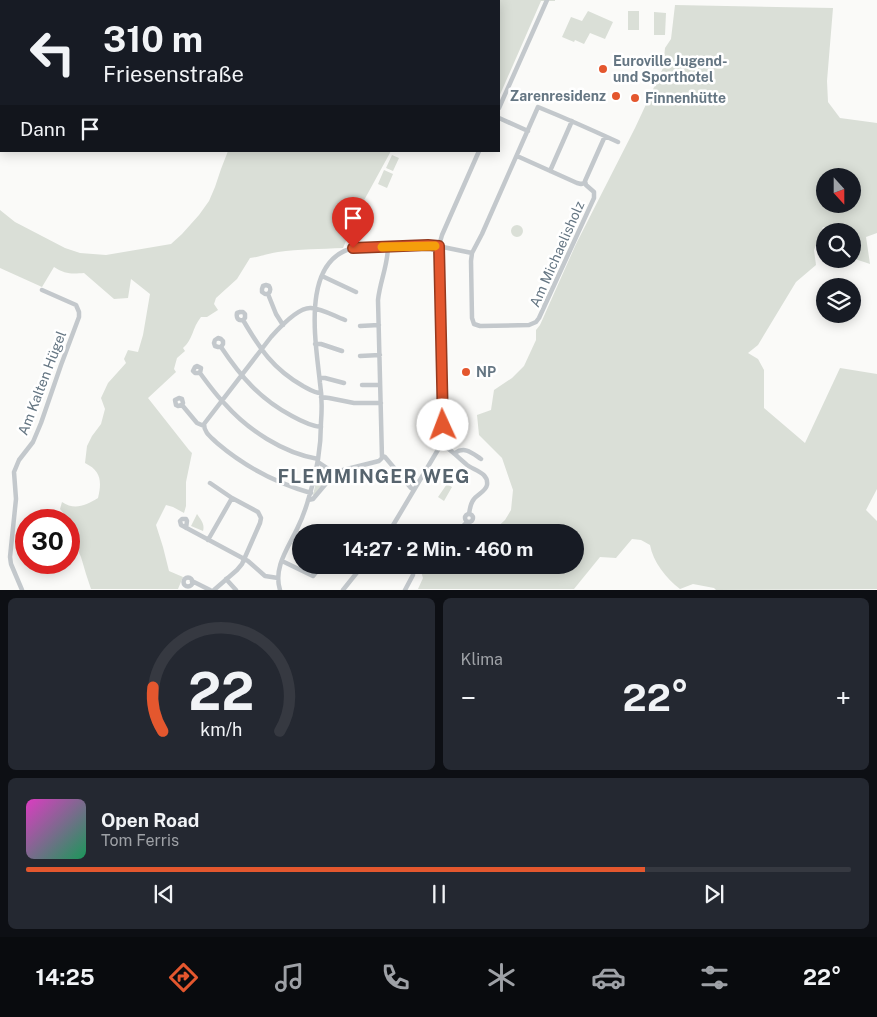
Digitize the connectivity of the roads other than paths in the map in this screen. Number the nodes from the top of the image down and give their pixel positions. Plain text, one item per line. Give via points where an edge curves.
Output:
1 (547, 0) edge
2 (500, 106) edge
3 (500, 118) edge
4 (572, 121) junction
5 (528, 131) junction
6 (605, 136) junction
7 (618, 142) dead end
8 (479, 152) edge
9 (517, 156) junction
10 (550, 171) junction
11 (585, 183) junction
12 (388, 246) junction
13 (439, 246) junction
14 (472, 253) junction
15 (322, 276) junction
16 (42, 290) dead end
17 (356, 292) dead end
18 (268, 294) dead end
19 (315, 309) junction
20 (243, 320) dead end
21 (345, 320) dead end
22 (282, 324) junction
23 (379, 325) junction
24 (360, 326) dead end
25 (316, 344) junction
26 (221, 347) dead end
27 (261, 350) junction
28 (342, 351) dead end
29 (380, 355) junction
30 (360, 356) dead end
31 (200, 373) dead end
32 (241, 375) junction
33 (320, 378) junction
34 (344, 383) dead end
35 (362, 385) dead end
36 (380, 385) junction
37 (321, 395) junction
38 (221, 401) junction
39 (381, 403) junction
40 (182, 405) dead end
41 (204, 426) junction
42 (321, 427) junction
43 (441, 444) junction
44 (455, 453) junction
45 (382, 456) junction
46 (481, 459) dead end
47 (318, 461) junction
48 (331, 473) junction
49 (210, 483) dead end
50 (414, 490) junction
51 (311, 493) junction
52 (232, 498) junction
53 (308, 500) junction
54 (394, 524) edge
55 (465, 524) edge
56 (186, 528) dead end
57 (208, 540) junction
58 (244, 559) junction
59 (282, 561) junction
60 (292, 566) edge
61 (356, 574) edge
62 (413, 574) edge
63 (278, 578) junction
64 (226, 579) junction
65 (192, 580) dead end
66 (22, 590) edge
67 (210, 590) edge
68 (214, 590) edge
69 (236, 590) edge
70 (280, 590) edge
71 (343, 590) edge
72 (405, 590) edge

1 - 2 street
3 - 5 street
4 - 5 street, Am Michaelisholz via 538,107
4 - 6 street, Am Michaelisholz
4 - 10 street
5 - 9 street, Am Michaelisholz
6 - 7 street, Am Michaelisholz
6 - 11 street, Am Michaelisholz
8 - 13 street
9 - 10 street, Am Michaelisholz
9 - 14 street, Am Michaelisholz
10 - 11 street, Am Michaelisholz via 577,183
11 - 14 street, Am Michaelisholz via 593,191 594,198 536,322 527,325 474,324
12 - 13 street
12 - 15 street via 353,248 343,252 334,258
12 - 23 street via 379,295
13 - 14 street
13 - 43 street
15 - 17 street
15 - 19 street
16 - 66 street, Am Kalten Hügel via 76,305 80,317 33,442 14,472 16,499 10,557
18 - 22 street
19 - 21 street
19 - 22 street via 306,308
19 - 25 street
20 - 27 street
22 - 27 street
23 - 24 street
23 - 29 street
25 - 28 street
25 - 33 street
26 - 32 street
27 - 32 street
27 - 37 street via 290,378
29 - 30 street
29 - 36 street
31 - 38 street
32 - 38 street
32 - 42 street via 278,408
33 - 34 street
33 - 37 street
35 - 36 street
36 - 39 street
37 - 39 street via 354,403
37 - 42 street
38 - 41 street
38 - 47 street via 264,436
39 - 45 street
40 - 41 street via 197,423
41 - 51 street via 205,432 250,467
42 - 47 street
43 - 44 street
43 - 50 street
44 - 46 street via 465,450
44 - 55 street via 468,466 481,472 487,484 472,502 469,514 472,520
45 - 48 street via 379,461
45 - 50 street
47 - 48 street
47 - 51 street
48 - 53 street via 313,499
49 - 52 street
50 - 54 street
51 - 53 street
52 - 57 street
52 - 58 street via 258,512 261,518
53 - 59 street via 297,534
56 - 57 street
57 - 58 street
58 - 63 street via 265,576
58 - 64 street
59 - 60 street
59 - 63 street
61 - 71 street
62 - 72 street
63 - 70 street
64 - 68 street
64 - 69 street
65 - 67 street

